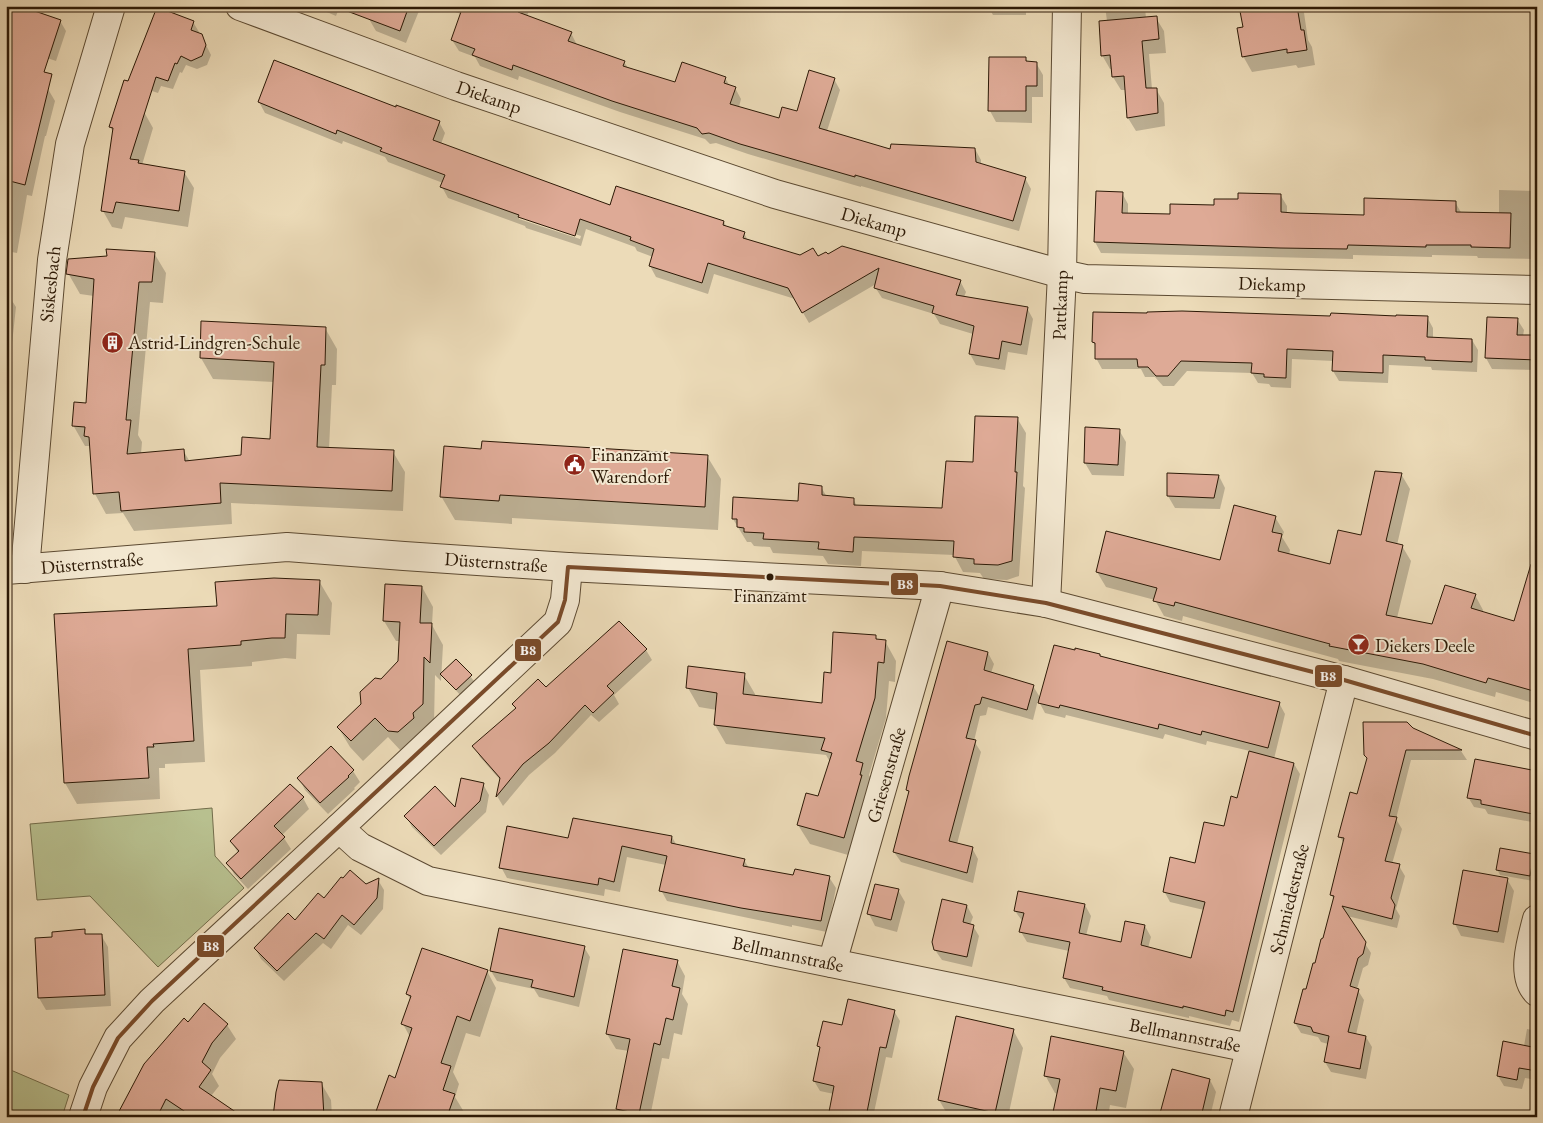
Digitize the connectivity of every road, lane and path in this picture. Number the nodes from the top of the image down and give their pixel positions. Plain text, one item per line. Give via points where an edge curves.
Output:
1 (111, 6) edge
2 (240, 6) edge
3 (1068, 6) edge
4 (1062, 274) junction
5 (1537, 290) edge
6 (568, 567) junction
7 (16, 569) edge
8 (940, 586) junction
9 (1046, 603) junction
10 (1344, 680) junction
11 (1537, 736) edge
12 (339, 828) junction
13 (1537, 919) edge
14 (832, 963) junction
15 (1537, 992) edge
16 (1250, 1048) junction
17 (83, 1117) edge
18 (1233, 1117) edge

1 - 7 street, Siskesbach via 70,144 52,260
2 - 4 street, Diekamp via 456,86 775,194
3 - 4 street, Pattkamp
4 - 5 street, Diekamp via 1085,279
4 - 9 street, Pattkamp
6 - 7 street, Düsternstraße via 287,547
6 - 8 street, Düsternstraße
6 - 12 street via 565,600 558,622
8 - 9 street, Düsternstraße
8 - 14 street, Griesenstraße
9 - 10 street, Düsternstraße
10 - 11 street, Düsternstraße
10 - 16 street, Schmiedestraße
12 - 14 street, Bellmannstraße via 360,846 428,880
12 - 17 street via 152,1001 118,1038 93,1087
13 - 15 street via 1527,964 1532,987
14 - 16 street, Bellmannstraße
16 - 18 street, Schmiedestraße

